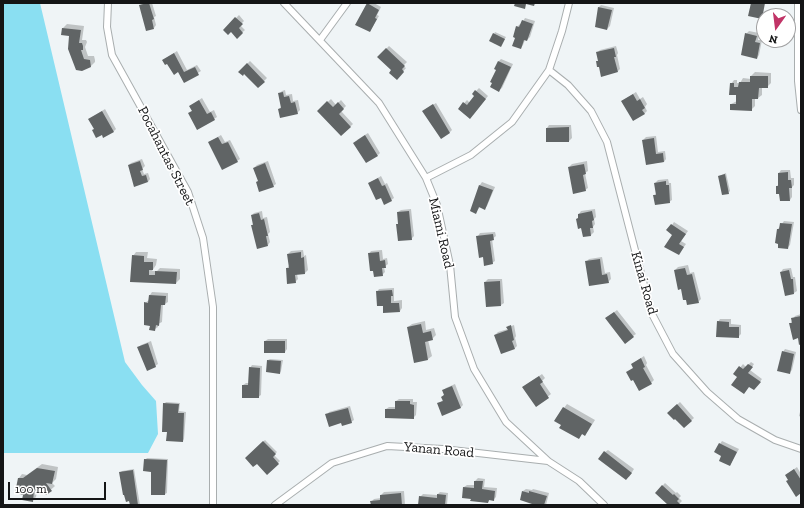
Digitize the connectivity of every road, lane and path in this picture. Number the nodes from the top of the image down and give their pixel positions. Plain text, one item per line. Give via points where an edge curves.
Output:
1 (108, 3) edge
2 (284, 3) edge
3 (347, 3) edge
4 (569, 3) edge
5 (798, 3) edge
6 (320, 40) junction
7 (549, 70) junction
8 (801, 110) edge
9 (426, 178) junction
10 (801, 449) edge
11 (548, 461) junction
12 (213, 505) edge
13 (275, 505) edge
14 (604, 505) edge

1 - 12 street, Pocahantas Street via 107,27 112,55 188,192 203,238 213,307
2 - 6 street, Miami Road
3 - 6 street
4 - 7 street
5 - 8 street via 798,81
6 - 9 street, Miami Road via 379,103
7 - 9 street via 512,122 471,155
7 - 10 street, Kinai Road via 568,85 591,111 608,142 651,312 673,354 707,392 738,419 775,440
9 - 11 street, Miami Road via 437,205 449,257 455,317 474,369 506,422
11 - 13 street, Yanan Road via 443,449 387,446 332,463
11 - 14 street, Yanan Road via 579,481

